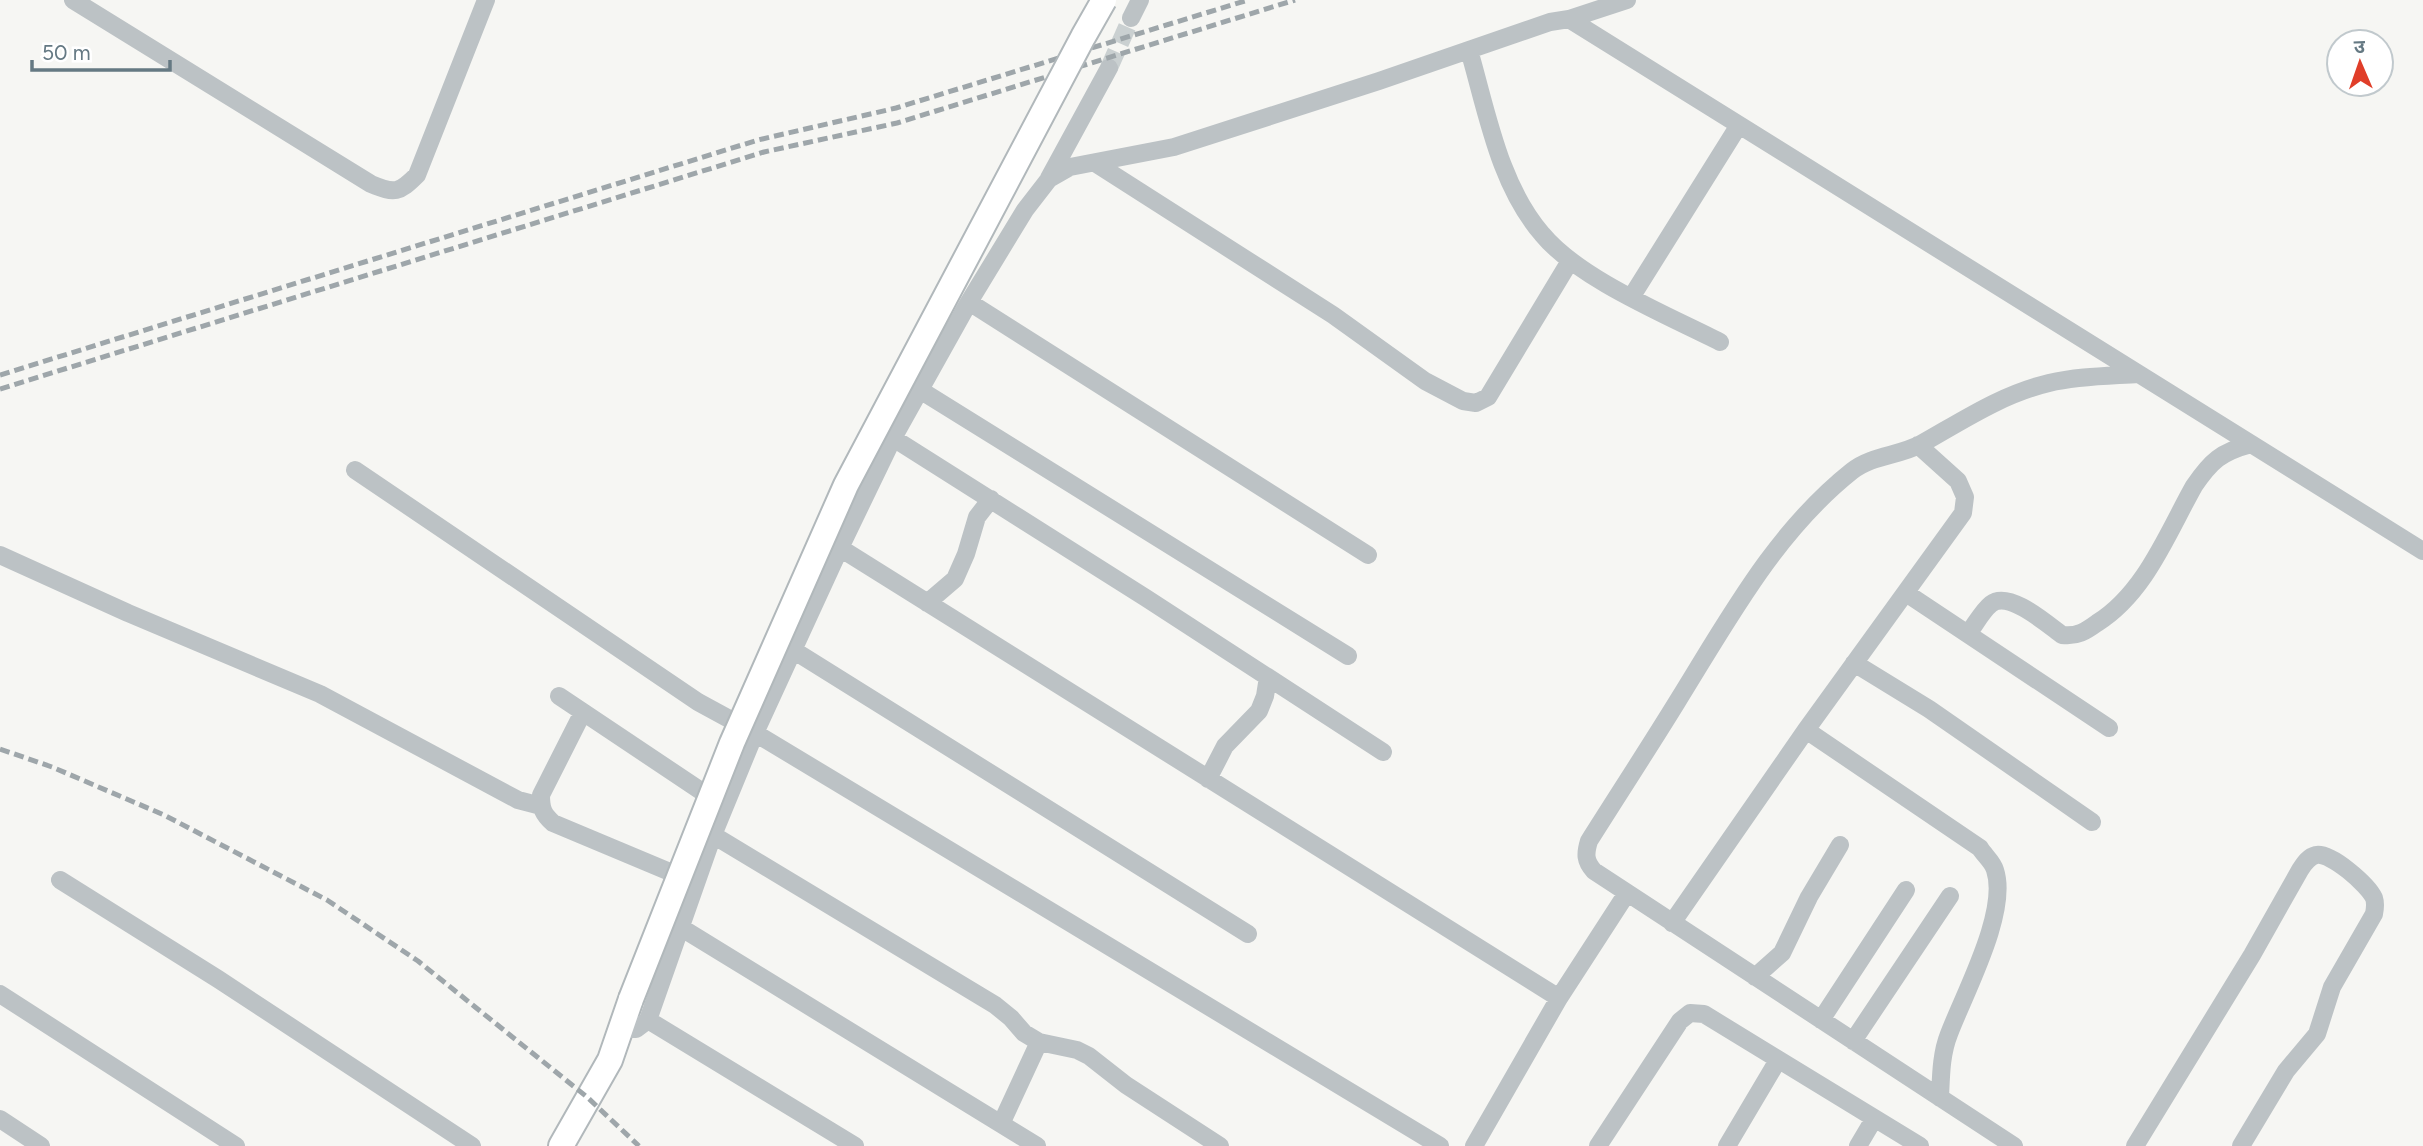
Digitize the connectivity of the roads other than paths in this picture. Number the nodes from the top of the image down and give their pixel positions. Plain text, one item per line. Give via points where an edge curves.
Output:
1 (73, 0) edge
2 (486, 0) edge
3 (1104, 0) edge
4 (1140, 0) edge
5 (1627, 0) edge
6 (1131, 18) tunnel mouth
7 (1569, 19) junction
8 (1469, 50) junction
9 (1110, 68) tunnel mouth
10 (1739, 125) junction
11 (1095, 163) junction
12 (1049, 179) junction
13 (1570, 261) junction
14 (1632, 296) junction
15 (970, 302) junction
16 (1720, 342) dead end
17 (2139, 374) junction
18 (920, 390) junction
19 (893, 438) junction
20 (2251, 444) junction
21 (1919, 445) junction
22 (355, 470) dead end
23 (991, 499) junction
24 (840, 548) junction
25 (2423, 551) edge
26 (0, 555) edge
27 (1367, 555) dead end
28 (1906, 593) junction
29 (928, 603) junction
30 (1968, 634) junction
31 (793, 650) junction
32 (1348, 656) dead end
33 (1854, 663) junction
34 (1268, 677) junction
35 (559, 696) dead end
36 (583, 712) junction
37 (2109, 727) dead end
38 (1806, 730) junction
39 (755, 733) junction
40 (1382, 752) dead end
41 (1208, 779) junction
42 (541, 806) junction
43 (724, 807) junction
44 (2092, 822) dead end
45 (713, 835) junction
46 (1840, 845) dead end
47 (60, 880) dead end
48 (695, 883) junction
49 (1906, 890) dead end
50 (1627, 893) junction
51 (1950, 896) dead end
52 (1672, 923) junction
53 (680, 927) junction
54 (1248, 934) dead end
55 (1755, 977) junction
56 (0, 994) edge
57 (1559, 998) junction
58 (648, 1020) junction
59 (1821, 1020) junction
60 (621, 1029) junction
61 (1853, 1041) junction
62 (1039, 1042) junction
63 (1778, 1059) junction
64 (1940, 1098) junction
65 (0, 1119) edge
66 (1874, 1119) junction
67 (1001, 1124) junction
68 (41, 1146) edge
69 (236, 1146) edge
70 (472, 1146) edge
71 (561, 1146) edge
72 (855, 1146) edge
73 (1037, 1146) edge
74 (1220, 1146) edge
75 (1440, 1146) edge
76 (1474, 1146) edge
77 (1598, 1146) edge
78 (1727, 1146) edge
79 (1858, 1146) edge
80 (1920, 1146) edge
81 (2014, 1146) edge
82 (2135, 1146) edge
83 (2241, 1146) edge

1 - 2 street via 389,191 403,189 417,175
3 - 60 main road, bridge via 846,485 732,743
4 - 6 street
5 - 7 street
7 - 8 street
7 - 10 street
8 - 11 street via 1174,147
8 - 13 street via 1515,192 1541,234
9 - 12 street
10 - 14 street
10 - 17 street
11 - 12 street via 1070,167
11 - 13 street via 1462,401 1476,403 1488,397
12 - 15 street
13 - 14 street
14 - 16 street
15 - 18 street
15 - 27 street
17 - 20 street
17 - 21 street via 2049,383 1964,417
18 - 19 street
18 - 32 street
19 - 23 street
19 - 24 street
20 - 25 street
20 - 30 street via 2216,458 2205,470 2134,591 2115,612 2070,636 2017,604 1999,600 1990,604
21 - 28 street via 1958,481 1965,496 1963,513
21 - 50 street via 1854,469 1807,511 1725,621 1585,851 1594,871
22 - 39 street via 698,702
23 - 29 street via 977,517 954,579
23 - 34 street
24 - 29 street
24 - 31 street
26 - 42 street via 320,694 517,800
28 - 30 street
28 - 33 street
29 - 41 street
30 - 37 street
31 - 39 street
31 - 54 street
33 - 38 street
33 - 44 street
34 - 40 street
34 - 41 street via 1259,710 1225,746
35 - 36 street
36 - 42 street via 541,796
36 - 43 street
38 - 52 street
38 - 64 street via 1980,848 1995,868 1998,890 1991,926 1949,1034
39 - 43 street
39 - 75 street
41 - 57 street
42 - 48 street via 554,823
43 - 45 street
45 - 48 street
45 - 62 street via 995,1005
46 - 55 street via 1782,953
47 - 70 street
48 - 53 street
49 - 59 street
50 - 52 street
50 - 57 street
51 - 61 street
52 - 55 street
53 - 58 street
53 - 67 street
55 - 59 street
56 - 69 street
57 - 76 street
58 - 60 street via 636,1029
58 - 72 street
59 - 61 street
60 - 71 main road via 610,1060
61 - 64 street
62 - 67 street
62 - 74 street via 1089,1056
63 - 66 street
63 - 77 street via 1704,1014 1690,1013 1680,1021
63 - 78 street
64 - 81 street
65 - 68 street
66 - 79 street
66 - 80 street
67 - 73 street
82 - 83 street via 2300,870 2308,859 2325,855 2365,887 2375,909 2332,987 2318,1034 2286,1071

